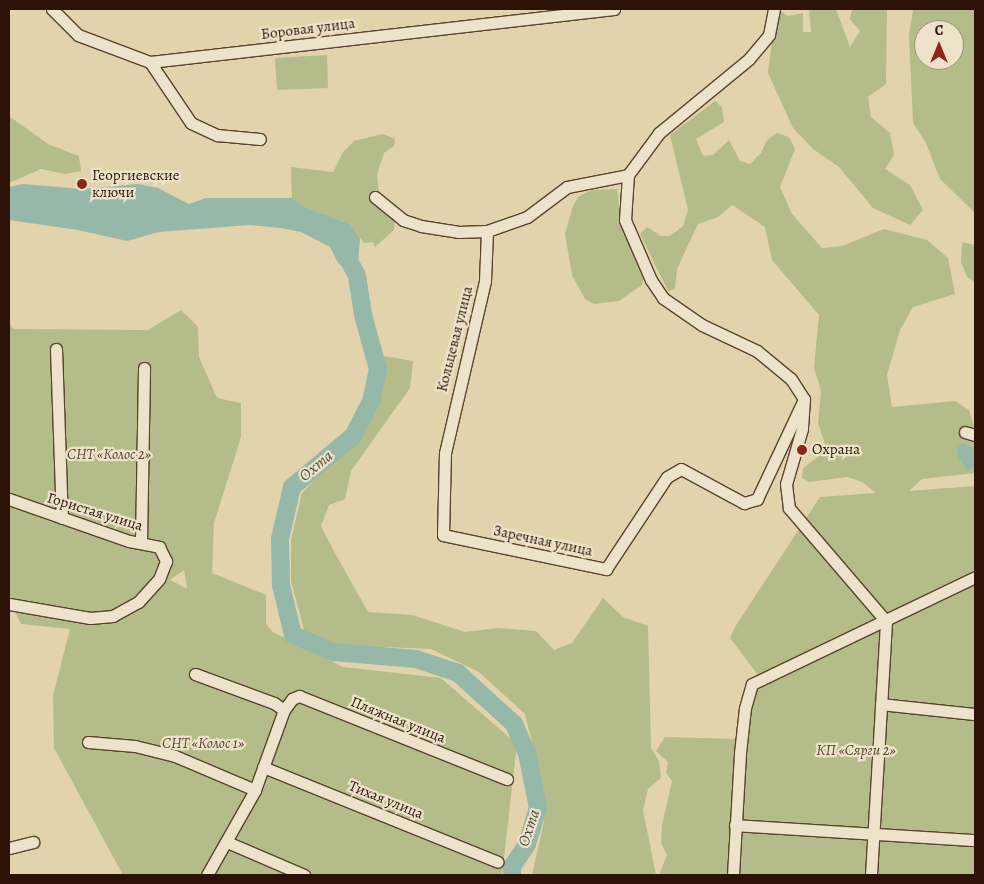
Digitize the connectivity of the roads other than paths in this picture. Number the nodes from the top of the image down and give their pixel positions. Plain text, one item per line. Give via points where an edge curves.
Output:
1 (52, 9) edge
2 (614, 9) edge
3 (774, 9) edge
4 (150, 62) junction
5 (260, 139) dead end
6 (628, 175) junction
7 (375, 197) dead end
8 (487, 231) junction
9 (56, 349) dead end
10 (144, 368) dead end
11 (804, 399) junction
12 (445, 452) joint
13 (9, 499) edge
14 (62, 518) junction
15 (141, 542) junction
16 (975, 577) edge
17 (9, 604) edge
18 (886, 621) junction
19 (195, 674) dead end
20 (882, 704) junction
21 (284, 710) junction
22 (975, 714) edge
23 (88, 742) dead end
24 (263, 767) junction
25 (507, 779) dead end
26 (255, 790) junction
27 (735, 825) junction
28 (874, 833) junction
29 (975, 840) edge
30 (33, 842) dead end
31 (227, 842) junction
32 (9, 848) edge
33 (498, 862) dead end
34 (208, 875) edge
35 (304, 875) edge
36 (733, 875) edge
37 (871, 875) edge

1 - 4 street, Боровая улица via 78,35
2 - 4 street, Боровая улица
3 - 6 street via 769,35 749,59 660,133
4 - 5 street via 191,123 217,135
6 - 8 street via 567,187 527,217
6 - 11 street via 625,220 651,280 664,298 702,325 757,351 790,379
7 - 8 street via 388,211 421,226 458,232
8 - 12 street, Кольцевая улица via 485,281
9 - 14 street
10 - 15 street
11 - 12 street, Заречная улица via 764,490 754,502 744,503 681,469 667,477 606,569 443,536
11 - 18 street via 802,429 786,484 789,508
13 - 14 street, Гористая улица
14 - 15 street, Гористая улица
15 - 17 street, Гористая улица via 159,547 166,561 159,579 138,602 113,616 90,618
16 - 18 street
18 - 20 street
18 - 27 street via 752,684 745,708
19 - 21 street via 274,702
20 - 22 street
20 - 28 street
21 - 24 street
21 - 25 street, Пляжная улица via 292,699 299,696
23 - 26 street via 136,746 175,756
24 - 26 street
24 - 33 street, Тихая улица
26 - 31 street
27 - 28 street
27 - 36 street
28 - 29 street
28 - 37 street
30 - 32 street
31 - 34 street
31 - 35 street

